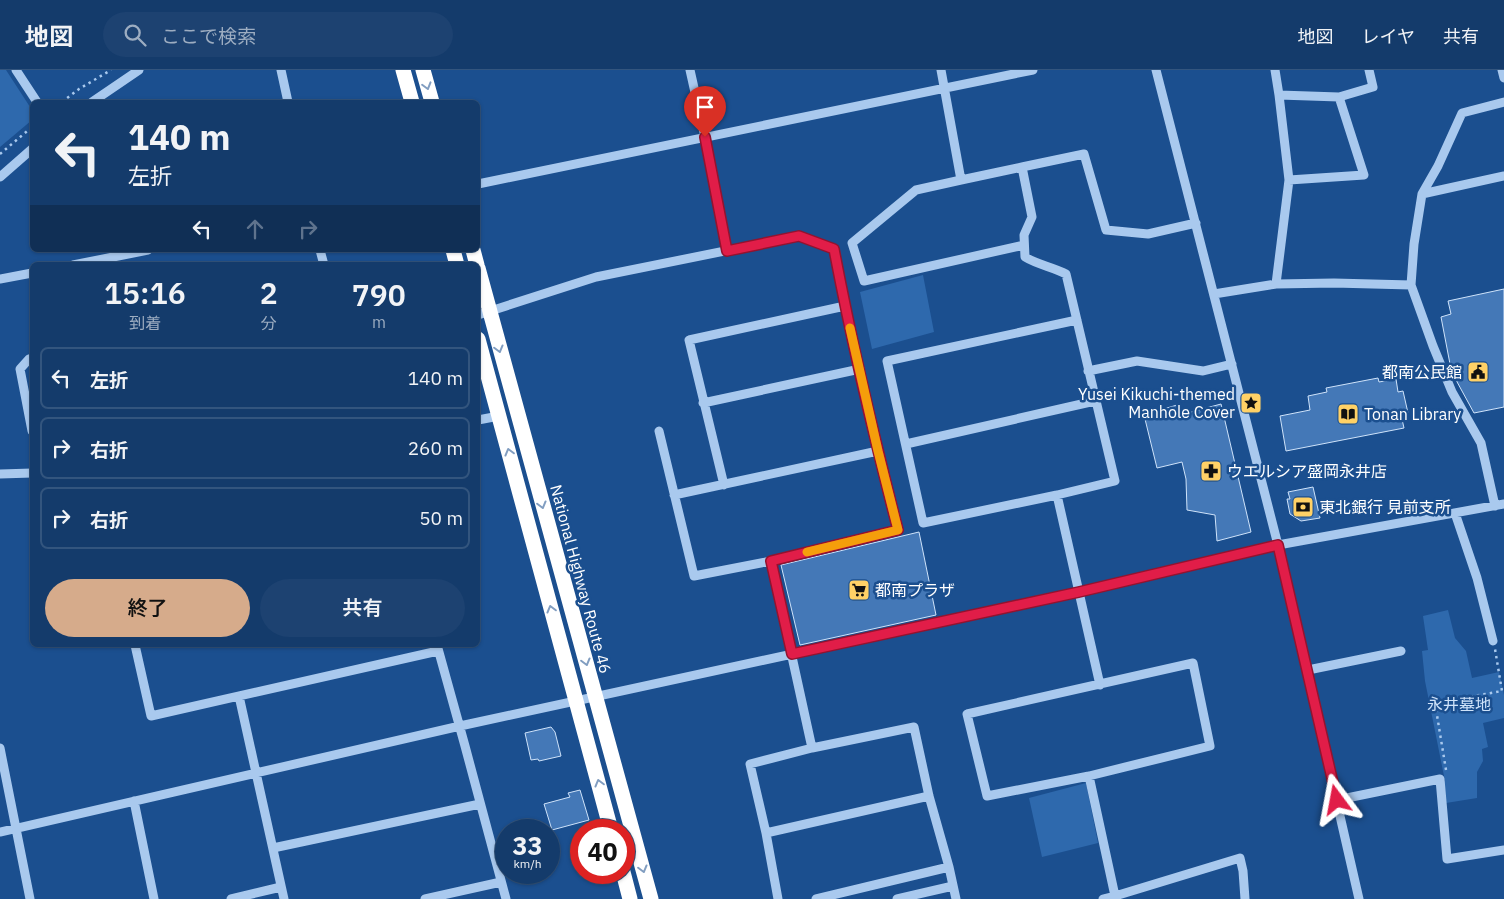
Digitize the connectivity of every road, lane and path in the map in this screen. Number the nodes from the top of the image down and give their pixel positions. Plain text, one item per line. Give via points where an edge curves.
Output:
1 (16, 70) edge
2 (111, 70) edge
3 (139, 70) edge
4 (280, 70) edge
5 (403, 70) edge
6 (423, 70) edge
7 (690, 70) edge
8 (941, 70) edge
9 (1033, 70) edge
10 (1156, 70) edge
11 (1275, 70) edge
12 (1369, 70) edge
13 (1502, 70) edge
14 (1504, 78) edge
15 (945, 88) junction
16 (1279, 94) junction
17 (1339, 97) junction
18 (36, 100) edge
19 (65, 100) edge
20 (95, 100) edge
21 (288, 100) edge
22 (411, 100) edge
23 (431, 100) edge
24 (1504, 102) edge
25 (30, 128) edge
26 (705, 137) junction
27 (30, 151) edge
28 (0, 154) edge
29 (1022, 167) junction
30 (1504, 176) edge
31 (0, 177) edge
32 (961, 180) junction
33 (1290, 180) junction
34 (480, 184) edge
35 (1422, 194) junction
36 (1196, 222) junction
37 (1024, 245) junction
38 (727, 251) junction
39 (138, 252) edge
40 (89, 262) edge
41 (30, 273) edge
42 (0, 279) edge
43 (1276, 284) junction
44 (1412, 284) junction
45 (480, 290) edge
46 (1214, 294) junction
47 (845, 306) junction
48 (483, 314) edge
49 (1077, 320) junction
50 (480, 345) edge
51 (30, 359) edge
52 (1232, 364) junction
53 (860, 369) junction
54 (1088, 371) junction
55 (1095, 401) junction
56 (703, 403) junction
57 (499, 416) junction
58 (480, 420) edge
59 (30, 421) edge
60 (659, 430) dead end
61 (906, 444) junction
62 (878, 451) junction
63 (30, 473) edge
64 (0, 474) edge
65 (724, 485) junction
66 (674, 495) junction
67 (1057, 495) junction
68 (1500, 505) edge
69 (1455, 513) junction
70 (1278, 545) junction
71 (771, 561) junction
72 (1079, 592) junction
73 (1493, 640) joint
74 (135, 647) edge
75 (437, 648) edge
76 (1401, 651) dead end
77 (792, 654) junction
78 (1308, 670) junction
79 (1100, 685) junction
80 (239, 696) junction
81 (595, 696) junction
82 (576, 700) junction
83 (460, 726) junction
84 (0, 748) edge
85 (812, 748) junction
86 (256, 773) junction
87 (1089, 776) junction
88 (1440, 779) junction
89 (929, 796) junction
90 (1337, 800) junction
91 (134, 802) junction
92 (480, 804) junction
93 (608, 819) edge
94 (17, 829) junction
95 (0, 832) edge
96 (766, 833) junction
97 (273, 848) junction
98 (1504, 850) edge
99 (495, 860) edge
100 (949, 867) junction
101 (495, 883) edge
102 (502, 884) edge
103 (626, 884) edge
104 (953, 886) junction
105 (281, 887) junction
106 (1115, 896) junction
107 (30, 899) edge
108 (154, 899) edge
109 (231, 899) edge
110 (284, 899) edge
111 (425, 899) edge
112 (506, 899) edge
113 (630, 899) edge
114 (651, 899) edge
115 (778, 899) edge
116 (816, 899) edge
117 (897, 899) edge
118 (956, 899) edge
119 (1103, 899) edge
120 (1245, 899) edge
121 (1359, 899) edge

1 - 18 street
2 - 19 path
3 - 20 street
4 - 21 street
5 - 22 highway
6 -> 23 highway
7 - 26 street
8 - 15 street
9 - 15 street
10 - 36 street
11 - 16 street
12 - 17 street via 1373,87
13 - 14 street
15 - 26 street
15 - 32 street
16 - 17 street
16 - 33 street
17 - 33 street via 1364,175
24 - 35 street via 1462,113
25 - 28 path
26 - 34 street
26 - 38 street
27 - 31 street
29 - 32 street
29 - 36 street via 1084,154 1106,230 1148,234
29 - 37 street via 1032,217 1024,235
30 - 35 street
32 - 37 street via 916,190 852,243 864,282
33 - 43 street
35 - 44 street
36 - 46 street
37 - 49 street via 1025,257 1066,274
38 - 47 street via 799,236 834,249
38 - 48 street via 596,278
39 - 40 street
41 - 42 street
43 - 44 street
43 - 46 street
44 - 68 street via 1452,392 1481,443
45 - 48 highway, National Highway Route 46
46 - 52 street
47 - 53 street
47 - 56 street via 689,340
48 -> 81 highway, National Highway Route 46
49 - 54 street
49 - 61 street via 887,361
50 - 57 highway
51 - 59 street via 20,369
52 - 54 street via 1203,371 1137,361
52 - 70 street
53 - 56 street
53 - 62 street
54 - 55 street
55 - 61 street
55 - 67 street via 1115,481
56 - 65 street
57 - 58 street
82 -> 57 highway
60 - 66 street
61 - 67 street via 924,523
62 - 65 street
62 - 71 street via 898,530
63 - 64 street
65 - 66 street
66 - 71 street via 694,576
67 - 72 street
68 - 69 street
69 - 70 street
69 - 73 street
70 - 72 street
70 - 78 street
71 - 77 street
72 - 77 street
72 - 79 street
73 - 88 path via 1502,691 1435,703 1446,772
74 - 80 street via 151,716
75 - 80 street
75 - 83 street
76 - 78 street
77 - 81 street
77 - 85 street
78 - 90 street
79 - 87 street via 1193,663 1210,746
79 - 87 street via 967,714 987,796
80 - 86 street
81 - 82 street
81 -> 114 highway, National Highway Route 46
82 - 83 street
93 -> 82 highway
83 - 86 street
83 - 92 street
84 - 94 street
85 - 89 street via 914,727
85 - 96 street via 750,764
86 - 91 street
86 - 97 street
87 - 106 street
88 - 90 street
88 - 98 street via 1447,859
89 - 96 street
89 - 100 street
90 - 121 street
91 - 94 street
91 - 108 street
92 - 97 street
92 - 99 street
94 - 95 street
94 - 107 street
96 - 115 street
97 - 105 street
100 - 104 street
100 - 116 street
101 - 111 street
102 - 112 street
103 - 113 highway
104 - 117 street
104 - 118 street
105 - 109 street
105 - 110 street
106 - 119 street
106 - 120 street via 1240,858

